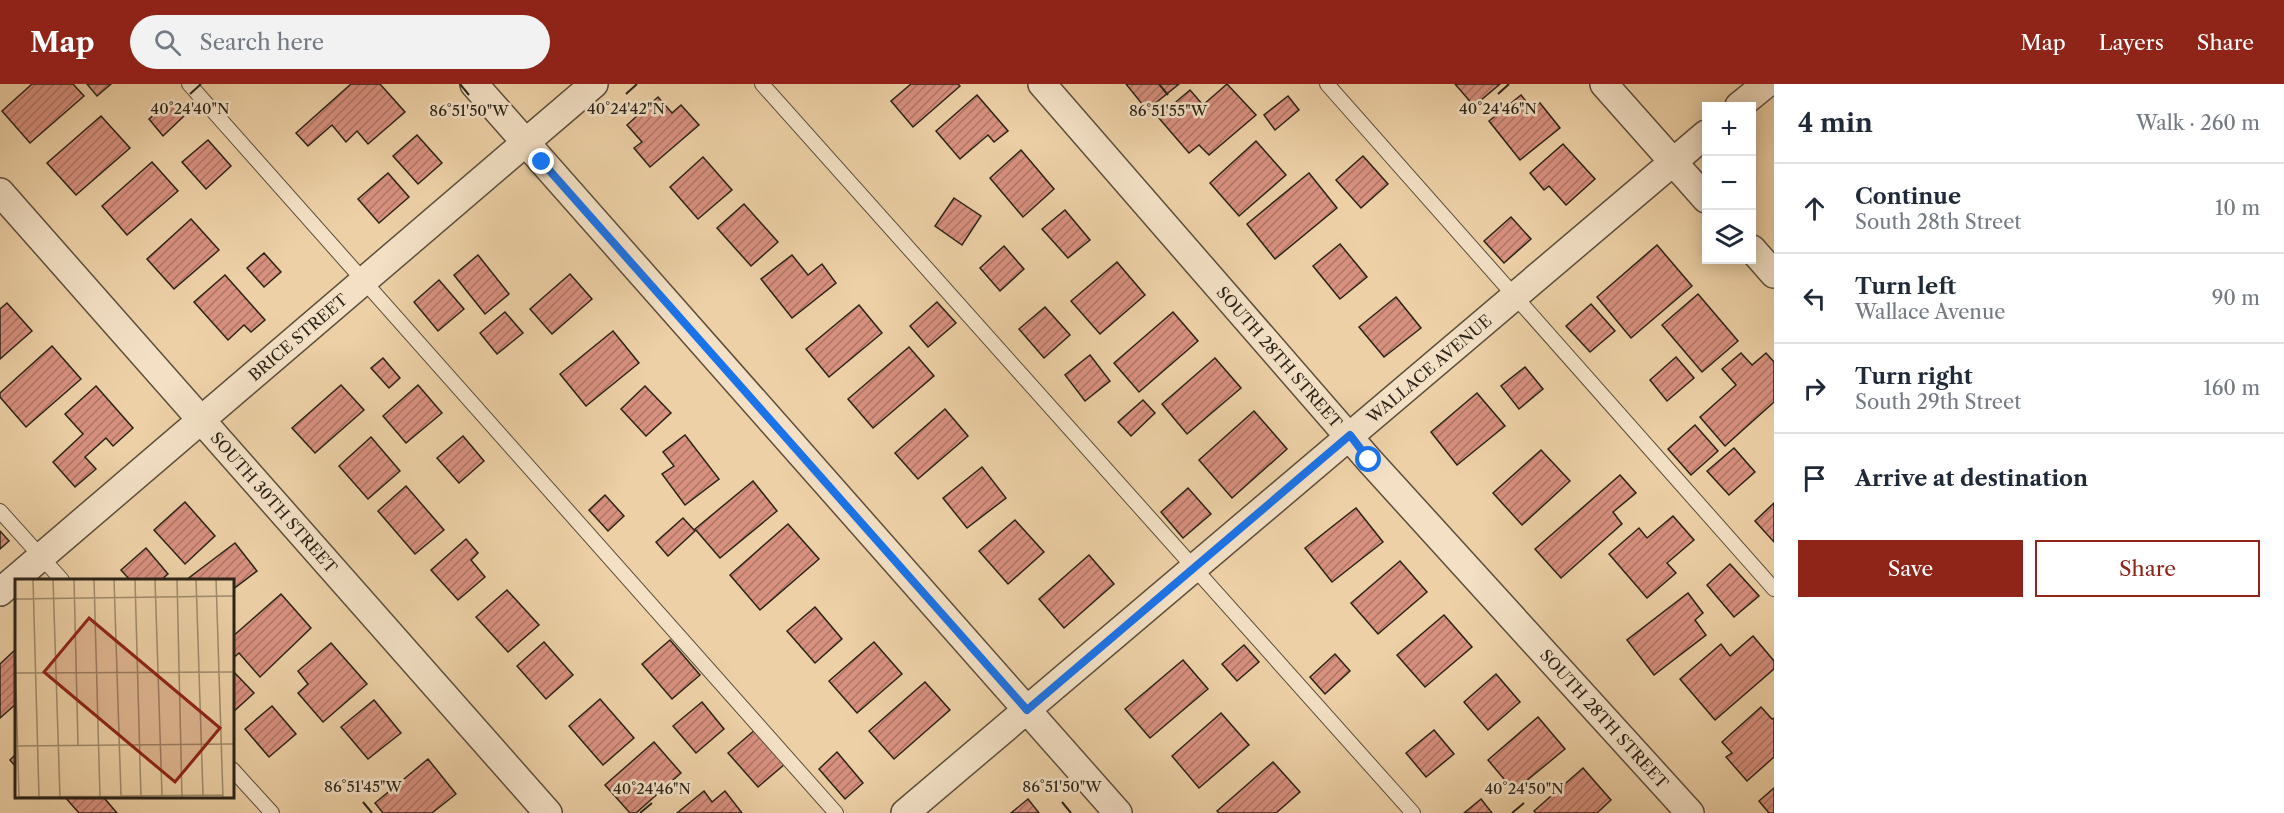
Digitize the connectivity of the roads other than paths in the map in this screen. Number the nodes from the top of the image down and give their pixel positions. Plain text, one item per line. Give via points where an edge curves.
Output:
1 (189, 84) edge
2 (474, 84) edge
3 (594, 84) edge
4 (762, 84) edge
5 (1042, 84) edge
6 (1327, 84) edge
7 (1604, 84) edge
8 (1766, 84) edge
9 (1744, 102) edge
10 (1702, 138) edge
11 (525, 143) junction
12 (1674, 162) junction
13 (0, 192) edge
14 (1702, 193) edge
15 (1756, 254) edge
16 (1774, 274) edge
17 (364, 281) junction
18 (1514, 297) junction
19 (200, 421) junction
20 (1350, 435) junction
21 (0, 511) edge
22 (41, 557) junction
23 (1195, 568) junction
24 (15, 579) edge
25 (15, 579) edge
26 (61, 579) edge
27 (1774, 590) edge
28 (0, 592) edge
29 (1027, 710) junction
30 (234, 771) edge
31 (272, 813) edge
32 (548, 813) edge
33 (836, 813) edge
34 (905, 813) edge
35 (1118, 813) edge
36 (1413, 813) edge
37 (1689, 813) edge

1 - 17 lane
2 - 11 street
3 - 11 street, BRICE STREET
4 - 23 lane
5 - 20 street, SOUTH 28TH STREET
6 - 18 lane
7 - 12 street
8 - 9 street
10 - 12 street, WALLACE AVENUE
11 - 17 street, BRICE STREET
11 - 29 street
12 - 14 street
12 - 18 street, WALLACE AVENUE
13 - 19 street, SOUTH 30TH STREET
15 - 16 street
17 - 19 street, BRICE STREET
17 - 33 lane
18 - 20 street, WALLACE AVENUE
18 - 27 lane
19 - 22 street, BRICE STREET
19 - 32 street, SOUTH 30TH STREET
20 - 23 street, WALLACE AVENUE
20 - 37 street, SOUTH 28TH STREET
21 - 22 lane
22 - 24 street, BRICE STREET
22 - 26 lane
23 - 29 street, WALLACE AVENUE
23 - 36 lane
25 - 28 street, BRICE STREET
29 - 34 street, WALLACE AVENUE
29 - 35 street
30 - 31 lane

